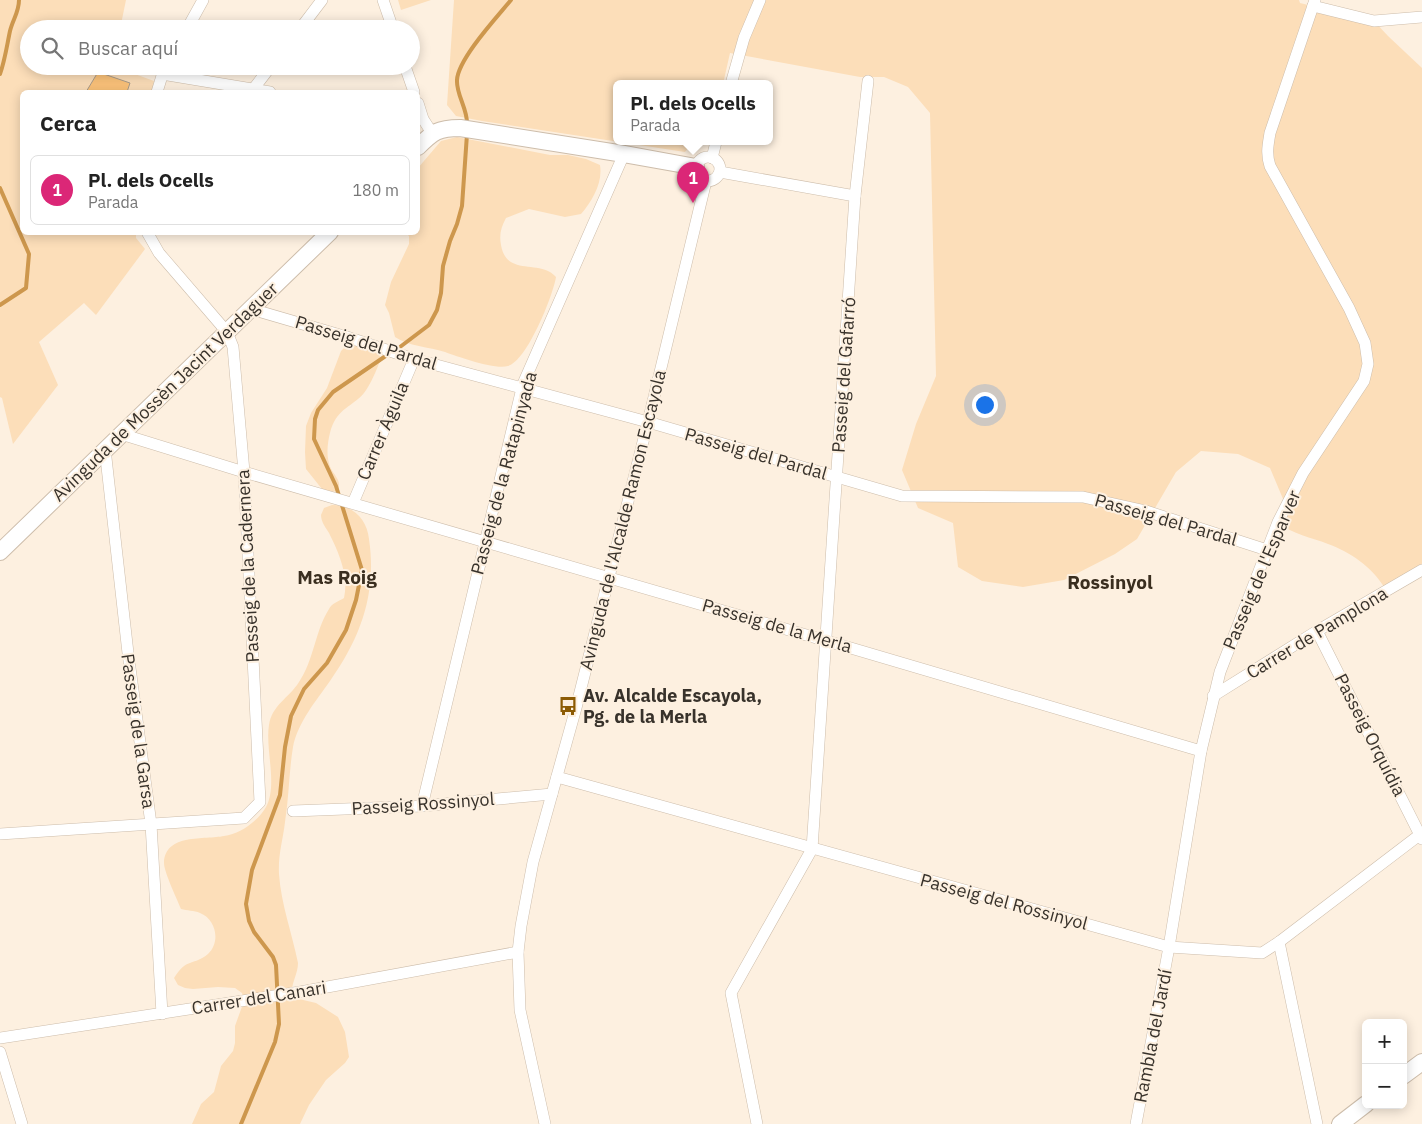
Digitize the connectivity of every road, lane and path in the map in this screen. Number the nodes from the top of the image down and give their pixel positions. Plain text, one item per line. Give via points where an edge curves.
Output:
1 (203, 0) edge
2 (322, 0) edge
3 (383, 0) edge
4 (760, 0) edge
5 (1314, 3) edge
6 (1422, 17) edge
7 (192, 20) edge
8 (307, 20) edge
9 (390, 20) edge
10 (163, 75) edge
11 (185, 75) edge
12 (264, 75) edge
13 (408, 75) edge
14 (732, 80) edge
15 (868, 81) dead end
16 (159, 90) edge
17 (248, 90) edge
18 (253, 90) edge
19 (413, 90) edge
20 (420, 118) edge
21 (432, 133) junction
22 (420, 145) edge
23 (715, 145) edge
24 (624, 154) junction
25 (712, 158) junction
26 (696, 167) junction
27 (720, 172) junction
28 (706, 181) junction
29 (855, 196) junction
30 (148, 235) edge
31 (327, 235) edge
32 (251, 309) junction
33 (227, 332) junction
34 (414, 359) junction
35 (522, 388) junction
36 (648, 422) junction
37 (121, 434) junction
38 (106, 449) junction
39 (244, 472) junction
40 (837, 478) junction
41 (353, 503) junction
42 (486, 542) junction
43 (1267, 550) junction
44 (0, 552) edge
45 (1422, 570) edge
46 (608, 578) junction
47 (1317, 631) junction
48 (827, 641) junction
49 (1213, 696) junction
50 (1201, 751) junction
51 (557, 777) junction
52 (552, 794) junction
53 (422, 806) junction
54 (293, 811) dead end
55 (151, 824) junction
56 (0, 834) edge
57 (1421, 836) edge
58 (812, 849) junction
59 (1279, 942) junction
60 (1169, 948) junction
61 (518, 952) junction
62 (162, 1014) junction
63 (0, 1038) edge
64 (0, 1052) edge
65 (1422, 1062) edge
66 (1407, 1073) edge
67 (1362, 1107) edge
68 (22, 1124) edge
69 (545, 1124) edge
70 (757, 1124) edge
71 (1136, 1124) edge
72 (1317, 1124) edge
73 (1340, 1124) edge

1 - 7 street
2 - 8 street
3 - 9 street
4 - 14 street
5 - 6 street via 1374,21
5 - 43 street, Passeig de l'Esparver via 1270,133 1268,158 1349,308 1365,343 1368,364 1364,381 1303,473
10 - 16 street
11 - 17 street
12 - 18 street
13 - 19 street
15 - 29 street, Passeig del Gafarró
20 - 21 street
21 - 22 street
21 - 24 street via 440,129 466,129
23 - 25 street
24 - 26 street
24 - 35 street, Passeig de la Ratapinyada
25 - 26 street via 702,159
25 - 27 street via 718,162
26 - 28 street via 698,176
27 - 28 street via 715,179
27 - 29 street
28 - 36 street, Avinguda de l'Alcalde Ramon Escayola
29 - 40 street, Passeig del Gafarró
30 - 33 street via 159,253
31 - 32 street, Avinguda de Mossèn Jacint Verdaguer
32 - 33 street, Avinguda de Mossèn Jacint Verdaguer
32 - 34 street, Passeig del Pardal
33 - 37 street, Avinguda de Mossèn Jacint Verdaguer
33 - 39 street, Passeig de la Cadernera via 233,346
34 - 35 street, Passeig del Pardal
34 - 41 street, Carrer Àguila
35 - 36 street, Passeig del Pardal
35 - 42 street, Passeig de la Ratapinyada
36 - 40 street, Passeig del Pardal
36 - 46 street, Avinguda de l'Alcalde Ramon Escayola
37 - 38 street, Avinguda de Mossèn Jacint Verdaguer
37 - 39 street, Passeig de la Merla
38 - 44 street, Avinguda de Mossèn Jacint Verdaguer
38 - 55 street, Passeig de la Garsa
39 - 41 street, Passeig de la Merla
39 - 55 street, Passeig de la Cadernera via 260,802 244,818
40 - 43 street, Passeig del Pardal via 902,496 1083,497 1146,511
40 - 48 street, Passeig del Gafarró
41 - 42 street, Passeig de la Merla
42 - 46 street, Passeig de la Merla
42 - 53 street, Passeig de la Ratapinyada
43 - 49 street, Passeig de l'Esparver
45 - 47 street, Carrer de Pamplona
46 - 48 street, Passeig de la Merla
46 - 51 street, Avinguda de l'Alcalde Ramon Escayola
47 - 49 street, Carrer de Pamplona
47 - 57 street, Passeig Orquídia
48 - 50 street, Passeig de la Merla
48 - 58 street, Passeig del Gafarró
49 - 50 street, Passeig de l'Esparver
50 - 60 street, Passeig de l'Esparver
51 - 52 street, Avinguda de l'Alcalde Ramon Escayola
51 - 58 street, Passeig del Rossinyol
52 - 53 street, Passeig Rossinyol
52 - 61 street, Avinguda de l'Alcalde Ramon Escayola via 533,862
53 - 54 street, Passeig Rossinyol
55 - 56 street
55 - 62 street, Passeig de la Garsa
57 - 59 street, Passeig del Rossinyol
58 - 60 street, Passeig del Rossinyol
58 - 70 street via 731,993
59 - 60 street, Passeig del Rossinyol via 1262,953
59 - 72 street
60 - 71 street, Rambla del Jardí
61 - 62 street, Carrer del Canari
61 - 69 street, Avinguda de l'Alcalde Ramon Escayola via 520,1010
62 - 63 street, Carrer del Canari
64 - 68 street
65 - 66 street
67 - 73 street

